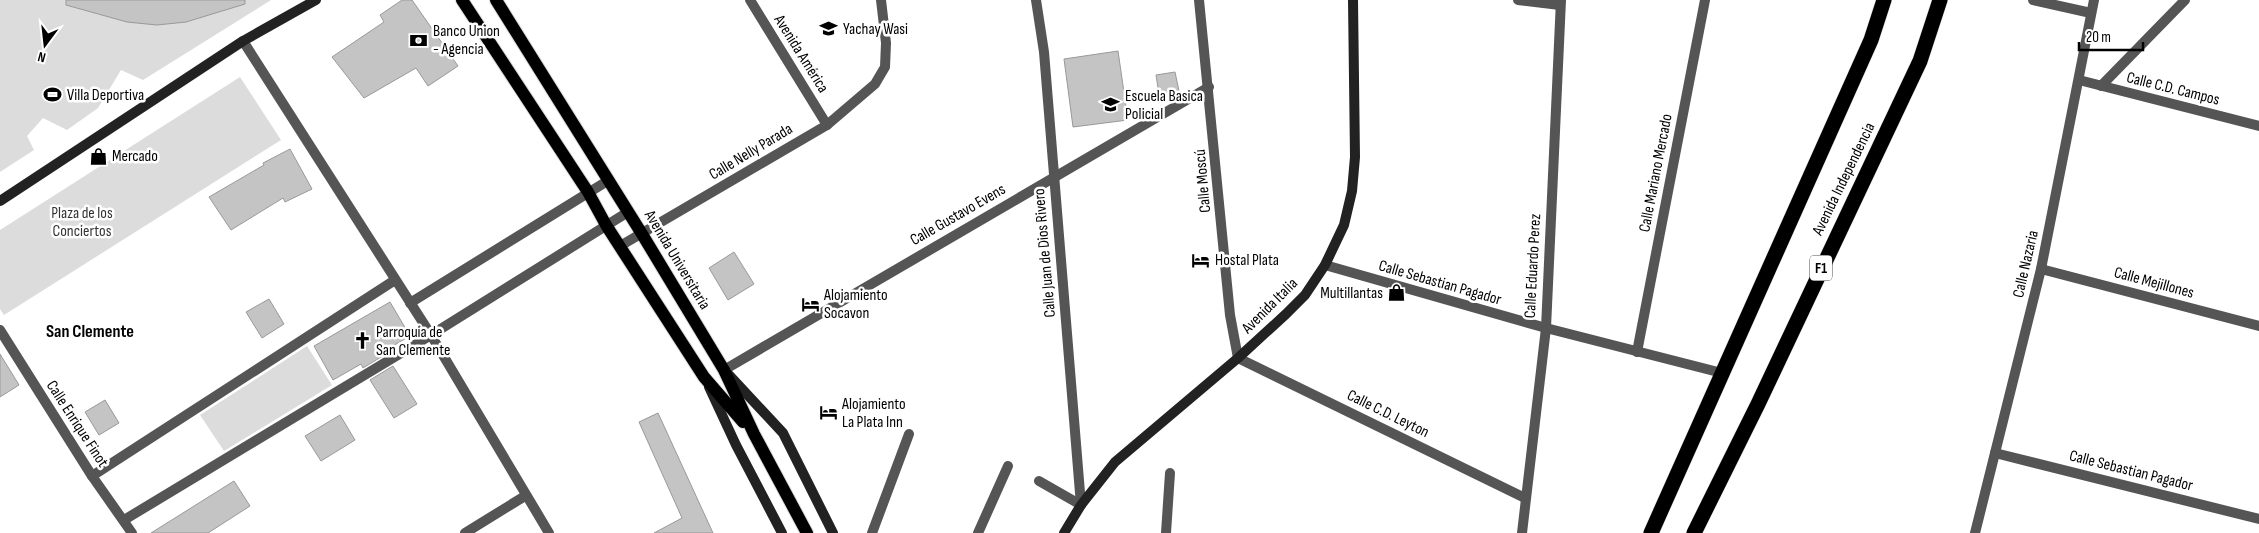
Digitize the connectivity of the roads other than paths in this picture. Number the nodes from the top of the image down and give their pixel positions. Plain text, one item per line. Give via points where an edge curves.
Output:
1 (316, 0) edge
2 (462, 0) edge
3 (496, 0) edge
4 (750, 0) edge
5 (880, 0) edge
6 (1036, 0) edge
7 (1199, 0) edge
8 (1518, 0) edge
9 (1705, 0) edge
10 (1884, 0) edge
11 (1940, 0) edge
12 (2033, 0) edge
13 (2094, 0) edge
14 (2185, 0) edge
15 (1561, 2) edge
16 (1352, 4) edge
17 (2091, 13) junction
18 (243, 41) junction
19 (2079, 80) junction
20 (2101, 86) junction
21 (1209, 87) junction
22 (827, 125) junction
23 (2259, 126) edge
24 (1054, 177) junction
25 (609, 180) junction
26 (588, 192) junction
27 (0, 201) edge
28 (628, 212) junction
29 (606, 225) junction
30 (642, 234) junction
31 (620, 246) junction
32 (1325, 265) junction
33 (2041, 269) junction
34 (395, 280) junction
35 (410, 303) junction
36 (2259, 326) edge
37 (1546, 328) junction
38 (0, 330) edge
39 (431, 335) junction
40 (1637, 352) junction
41 (1238, 358) junction
42 (724, 370) junction
43 (1722, 374) junction
44 (704, 377) junction
45 (754, 434) junction
46 (909, 434) dead end
47 (1995, 453) junction
48 (1008, 466) dead end
49 (1170, 473) dead end
50 (92, 476) junction
51 (1039, 481) dead end
52 (526, 496) junction
53 (1525, 498) junction
54 (1081, 505) junction
55 (2259, 519) edge
56 (124, 520) junction
57 (132, 533) edge
58 (465, 533) edge
59 (549, 533) edge
60 (782, 533) edge
61 (807, 533) edge
62 (834, 533) edge
63 (872, 533) edge
64 (978, 533) edge
65 (1064, 533) edge
66 (1166, 533) edge
67 (1522, 533) edge
68 (1650, 533) edge
69 (1694, 533) edge
70 (1975, 533) edge

1 - 18 main road
2 - 26 main road
3 - 25 main road, Avenida Universitaria
4 - 22 street, Avenida América
5 - 22 street, Calle Nelly Parada via 886,43 885,67 875,84
6 - 24 street, Calle Juan de Dios Rivero via 1044,52
7 - 21 street, Calle Moscú
8 - 15 street
9 - 40 street, Calle Mariano Mercado
10 - 43 highway, Avenida Independencia via 1871,40
11 - 69 highway, Avenida Independencia / F1 via 1920,61
12 - 17 street
13 - 17 street, Calle Nazaria
14 - 20 street
15 - 37 street, Calle Eduardo Perez
16 - 32 main road, Avenida Italia via 1355,157 1352,191 1344,225
17 - 19 street, Calle Nazaria
18 - 27 main road
18 - 34 street
19 - 20 street, Calle C.D. Campos
19 - 33 street, Calle Nazaria
20 - 23 street, Calle C.D. Campos
21 - 24 street, Calle Gustavo Evens
21 - 41 street, Calle Moscú via 1230,315
22 - 30 street, Calle Nelly Parada
24 - 42 street, Calle Gustavo Evens
24 - 54 street, Calle Juan de Dios Rivero
25 - 26 street
25 - 28 main road, Avenida Universitaria
26 - 29 main road
26 - 35 street
28 - 29 street
28 - 30 main road, Avenida Universitaria
29 - 31 main road
29 - 39 street
30 - 31 street, Calle Nelly Parada
30 - 42 main road, Avenida Universitaria
31 - 44 main road
32 - 37 street, Calle Sebastian Pagador
32 - 41 main road, Avenida Italia via 1305,295
33 - 36 street, Calle Mejillones
33 - 47 street, Calle Nazaria
34 - 35 street
34 - 50 street
35 - 39 street
37 - 40 street, Calle Sebastian Pagador
37 - 53 street, Calle Eduardo Perez
38 - 50 street, Calle Enrique Finot
39 - 52 street
39 - 56 street
40 - 43 street, Calle Sebastian Pagador
41 - 53 street, Calle C.D. Leyton
41 - 54 main road, Avenida Italia via 1115,462
42 - 45 main road
42 - 62 main road, Avenida Universitaria via 783,433
43 - 68 highway, Avenida Independencia
44 - 45 main road
44 - 60 main road
45 - 61 main road
46 - 63 street
47 - 55 street, Calle Sebastian Pagador
47 - 70 street, Calle Nazaria
48 - 64 street
49 - 66 street
50 - 56 street, Calle Enrique Finot
51 - 54 street
52 - 58 street
52 - 59 street
53 - 67 street, Calle Eduardo Perez
54 - 65 main road, Avenida Italia
56 - 57 street, Calle Enrique Finot

